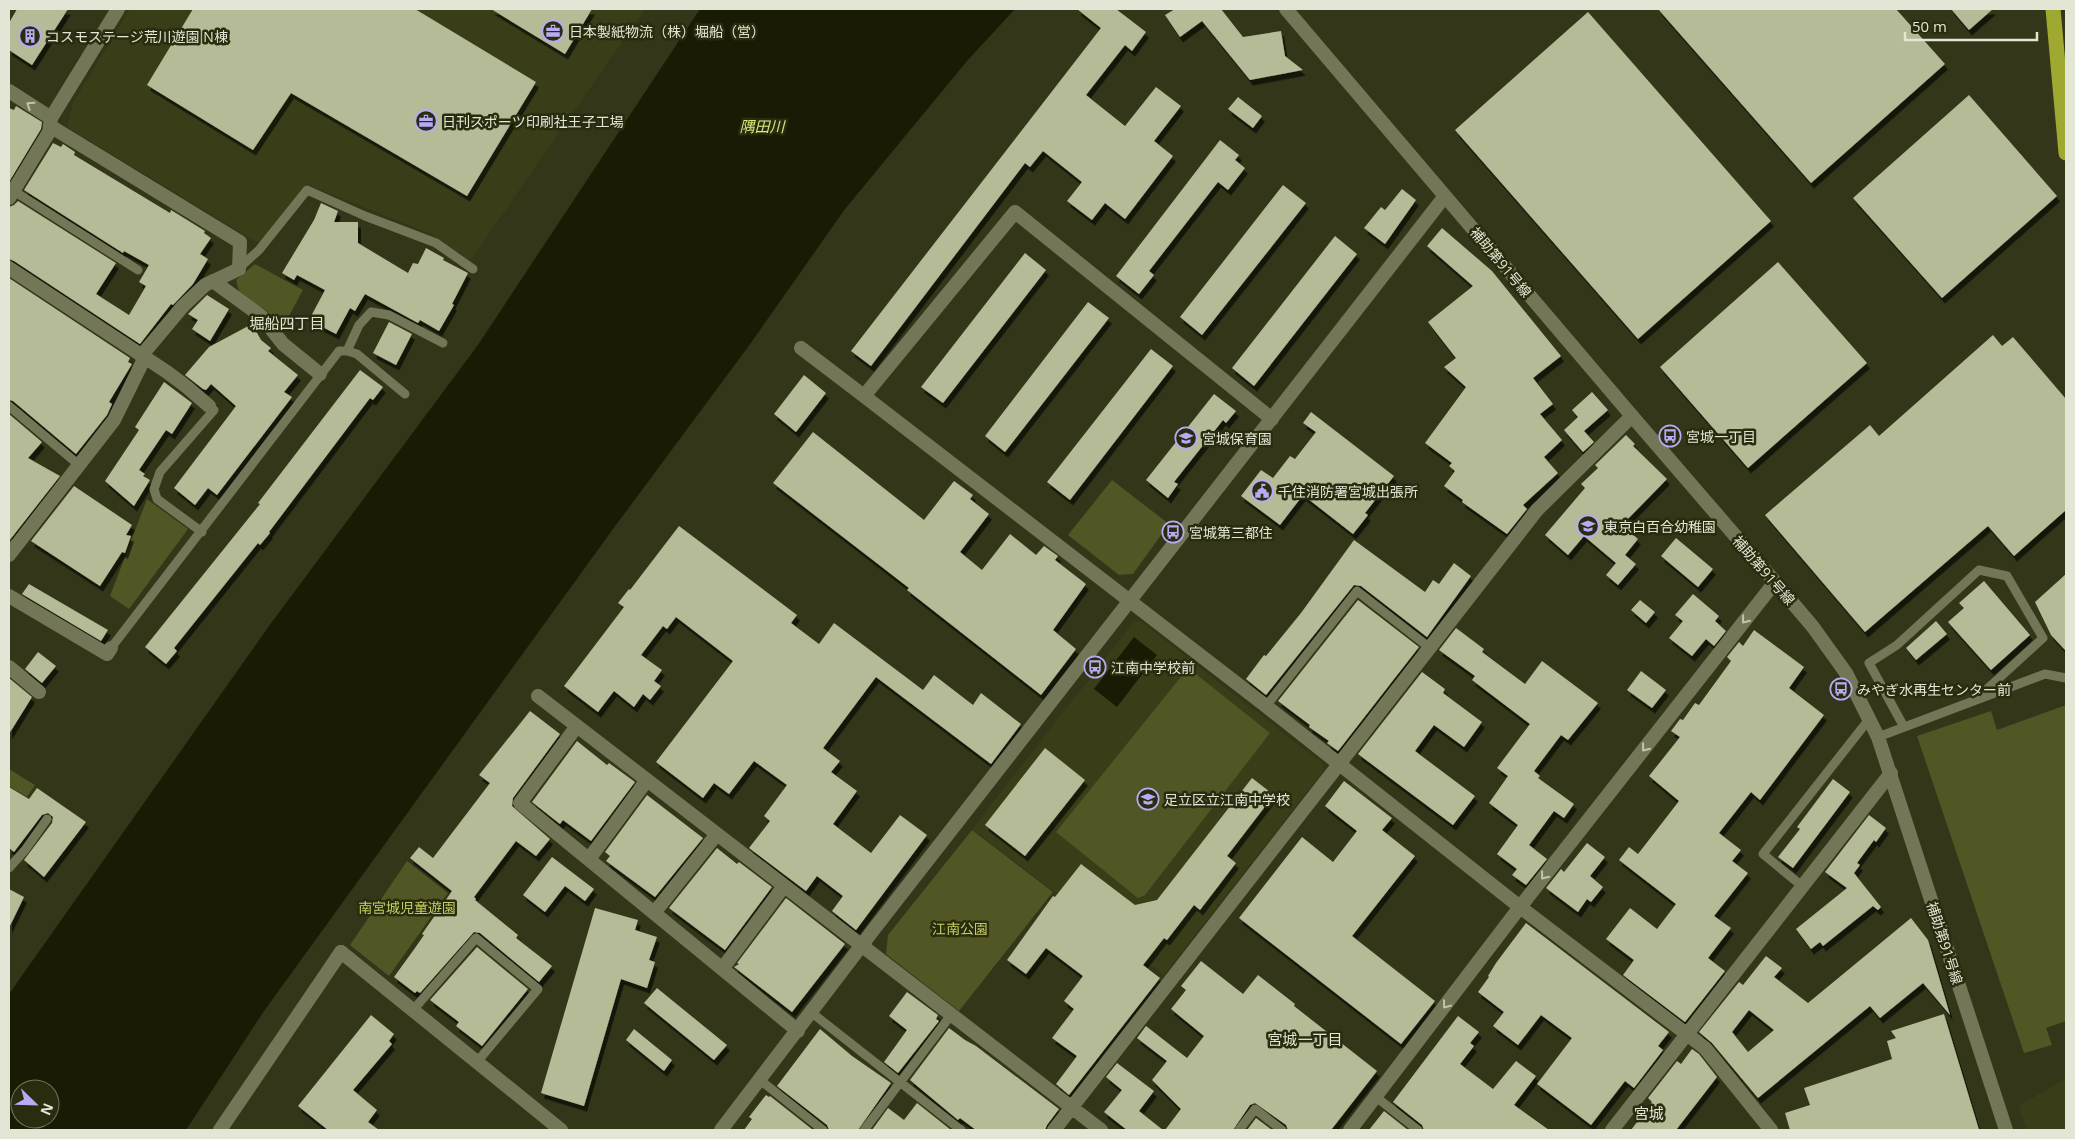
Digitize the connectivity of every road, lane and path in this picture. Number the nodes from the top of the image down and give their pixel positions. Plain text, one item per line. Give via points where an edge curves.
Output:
1 (118, 9) edge
2 (1286, 9) edge
3 (2053, 9) edge
4 (2060, 9) edge
5 (2066, 76) edge
6 (9, 91) edge
7 (50, 122) junction
8 (2066, 153) edge
9 (10, 192) edge
10 (1445, 196) junction
11 (9, 268) edge
12 (239, 268) junction
13 (473, 269) dead end
14 (138, 270) dead end
15 (213, 281) junction
16 (443, 343) dead end
17 (801, 348) dead end
18 (348, 351) junction
19 (143, 358) junction
20 (320, 374) junction
21 (405, 394) dead end
22 (864, 396) junction
23 (9, 406) edge
24 (209, 406) joint
25 (1632, 416) junction
26 (1272, 419) junction
27 (79, 465) junction
28 (202, 532) junction
29 (10, 549) edge
30 (1775, 582) junction
31 (9, 596) edge
32 (1130, 601) junction
33 (111, 648) joint
34 (1430, 648) junction
35 (9, 667) edge
36 (2066, 678) edge
37 (38, 692) dead end
38 (538, 696) dead end
39 (1974, 701) junction
40 (1266, 706) junction
41 (1870, 718) junction
42 (577, 726) junction
43 (1904, 727) junction
44 (1878, 737) junction
45 (1339, 763) junction
46 (1891, 773) junction
47 (647, 780) junction
48 (47, 819) dead end
49 (717, 834) junction
50 (589, 859) junction
51 (9, 868) edge
52 (784, 886) junction
53 (1802, 886) junction
54 (1520, 907) junction
55 (654, 913) junction
56 (862, 944) junction
57 (722, 969) junction
58 (413, 1010) junction
59 (812, 1013) junction
60 (951, 1015) junction
61 (798, 1031) junction
62 (1687, 1035) junction
63 (478, 1062) junction
64 (760, 1080) junction
65 (900, 1082) junction
66 (1376, 1097) junction
67 (1072, 1108) junction
68 (220, 1130) edge
69 (562, 1130) edge
70 (721, 1130) edge
71 (823, 1130) edge
72 (864, 1130) edge
73 (961, 1130) edge
74 (1054, 1130) edge
75 (1101, 1130) edge
76 (1239, 1130) edge
77 (1282, 1130) edge
78 (1350, 1130) edge
79 (1418, 1130) edge
80 (1612, 1130) edge
81 (1772, 1130) edge
82 (2006, 1130) edge

1 - 7 street
2 - 10 street, 補助第91号線
3 - 8 highway
4 - 5 highway
7 -> 6 street
7 - 9 street via 49,132
7 - 12 street via 240,242
9 - 14 lane
10 - 25 street, 補助第91号線
10 - 26 street
11 - 19 street
12 - 13 lane via 259,250 307,190 436,243
12 - 15 street
15 - 19 street via 183,306
15 - 20 street via 261,316 283,344
16 - 18 lane via 389,315 371,312 359,326
17 - 22 street
18 - 20 lane via 339,351
18 - 21 lane via 357,354
19 - 24 street
19 - 27 street via 114,420
20 - 28 lane
22 - 26 street via 1015,212
22 - 32 street
23 - 27 lane
24 - 28 lane via 214,410 160,472 154,489 157,499
25 - 30 street, 補助第91号線
25 - 34 street via 1537,510
26 - 32 street
27 - 29 street
28 - 33 lane
30 - 41 street, 補助第91号線 via 1840,665
30 -> 54 street
31 - 33 street via 107,654
32 - 40 street
32 - 56 street
34 - 40 lane via 1357,591
34 - 45 street
35 - 37 street
36 - 39 lane via 2045,674
38 - 42 street
39 - 43 lane
39 - 43 lane via 2043,638 2007,576 1979,570 1897,645 1869,663
40 - 45 street
41 - 44 street, 補助第91号線
41 - 53 lane via 1763,854
42 - 47 street
42 - 50 street via 520,803
43 - 44 lane
44 - 46 street, 補助第91号線
45 - 54 street
45 - 67 street
46 - 53 street
46 - 82 street, 補助第91号線
47 - 49 street
47 - 50 street
48 - 51 lane
49 - 52 street
49 - 55 street
50 - 55 street
52 - 56 street
52 - 57 street
53 - 62 street
54 - 62 street
54 -> 66 street
55 - 57 street
56 - 59 street
56 - 60 street
57 - 61 street
58 - 63 street
58 - 63 lane via 476,938 538,988
58 - 68 street via 341,952
59 - 61 street
59 - 65 lane
60 - 65 lane
60 - 67 street
61 - 64 street
62 - 80 street
62 - 81 street via 1705,1048
63 - 69 street
64 - 70 street
64 - 71 lane
65 - 72 lane
65 - 73 lane
66 - 78 street
66 - 79 lane
67 - 74 street
67 - 75 street
76 - 77 lane via 1255,1109

